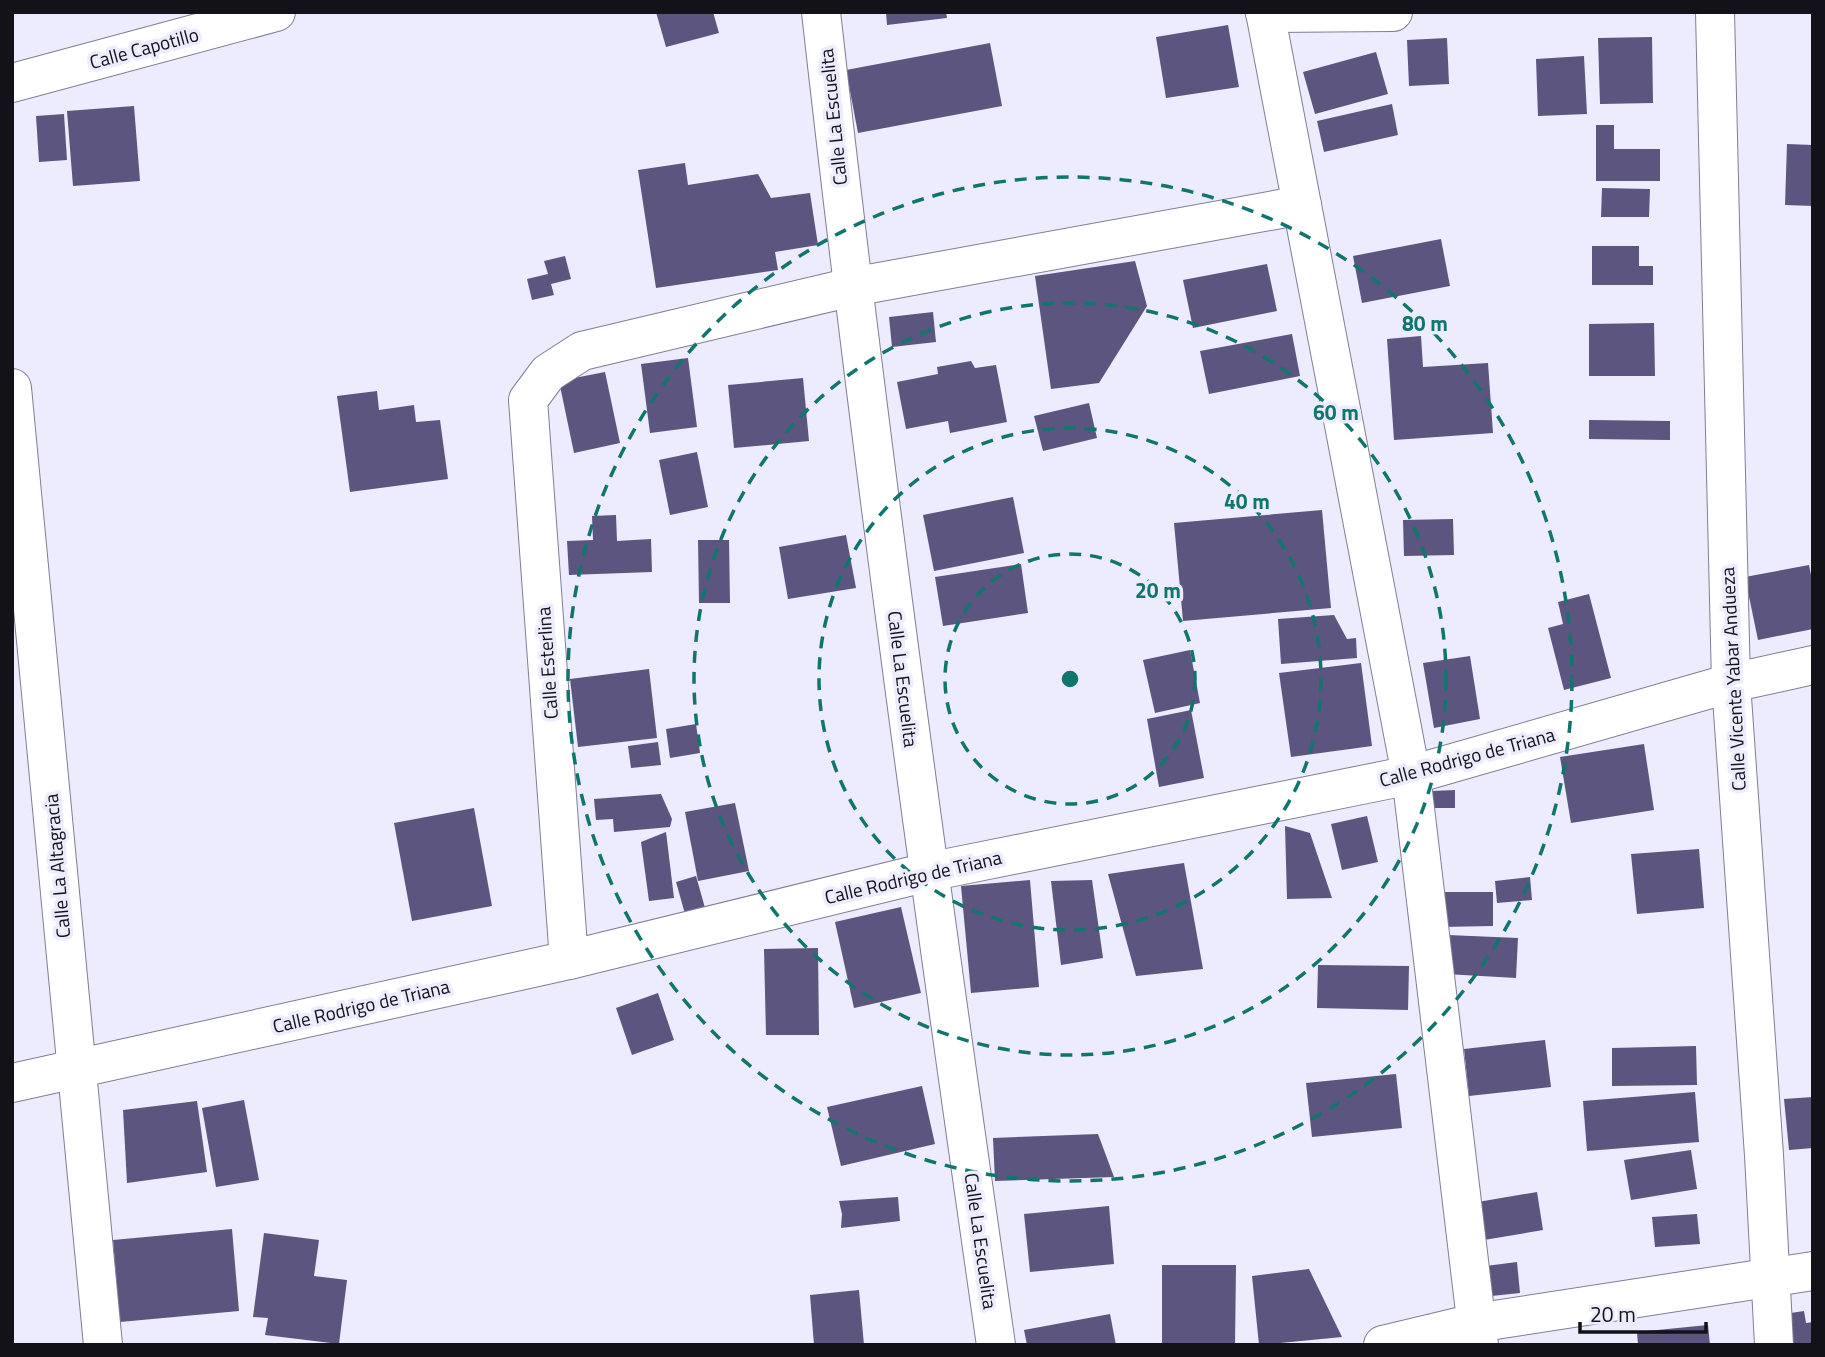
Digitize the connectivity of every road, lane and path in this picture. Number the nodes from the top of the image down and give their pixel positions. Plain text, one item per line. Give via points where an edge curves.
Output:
1 (276, 12) edge
2 (821, 12) edge
3 (1265, 12) edge
4 (1393, 12) edge
5 (1715, 12) edge
6 (12, 83) edge
7 (1302, 205) junction
8 (852, 287) junction
9 (12, 388) edge
10 (1813, 665) edge
11 (1731, 683) junction
12 (1411, 775) junction
13 (928, 872) junction
14 (569, 960) junction
15 (76, 1069) junction
16 (12, 1083) edge
17 (1813, 1271) edge
18 (1771, 1278) junction
19 (1477, 1334) edge
20 (103, 1345) edge
21 (996, 1345) edge
22 (1383, 1345) edge
23 (1774, 1345) edge

1 - 6 street, Calle Capotillo
2 - 8 street, Calle La Escuelita
3 - 4 street
3 - 7 street
5 - 11 street, Calle Vicente Yabar Andueza
7 - 8 street
7 - 12 street
8 - 13 street, Calle La Escuelita
8 - 14 street, Calle Esterlina via 582,352 548,373 528,400
9 - 15 street, Calle La Altagracia
10 - 11 street, Calle Rodrigo de Triana
11 - 12 street, Calle Rodrigo de Triana
11 - 18 street, Calle Vicente Yabar Andueza
12 - 13 street, Calle Rodrigo de Triana
12 - 19 street
13 - 14 street, Calle Rodrigo de Triana
13 - 21 street, Calle La Escuelita
14 - 15 street, Calle Rodrigo de Triana
15 - 16 street, Calle Rodrigo de Triana
15 - 20 street, Calle La Altagracia
17 - 18 street
18 - 19 street
18 - 23 street, Calle Vicente Yabar Andueza
19 - 22 street

